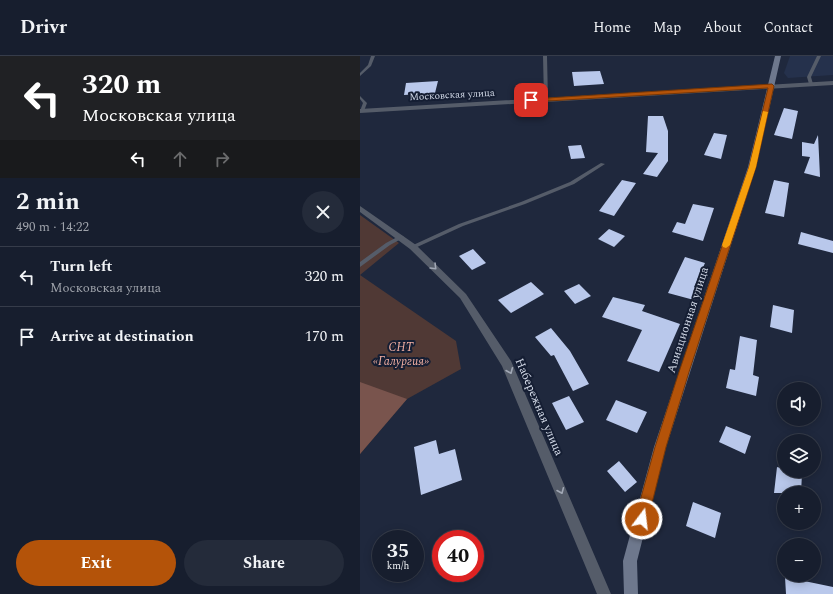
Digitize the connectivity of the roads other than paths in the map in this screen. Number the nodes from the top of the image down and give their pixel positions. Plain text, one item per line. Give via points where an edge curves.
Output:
1 (373, 56) edge
2 (545, 56) edge
3 (778, 56) edge
4 (820, 56) edge
5 (360, 75) edge
6 (833, 83) edge
7 (811, 84) junction
8 (772, 86) junction
9 (360, 97) edge
10 (546, 100) junction
11 (361, 111) edge
12 (603, 164) dead end
13 (360, 208) edge
14 (401, 237) junction
15 (413, 247) junction
16 (360, 265) edge
17 (604, 594) edge
18 (632, 594) edge

1 - 5 lane via 370,65
2 - 10 lane
3 - 8 street, Авиационная улица
4 - 7 lane via 809,77
6 - 7 street, Московская улица
7 - 8 street, Московская улица
8 - 10 street, Московская улица
8 - 18 street, Авиационная улица via 752,167 660,447 630,562
9 - 11 lane via 364,103
10 - 11 street, Московская улица
12 - 15 lane via 572,183 461,225
13 - 14 street, Набережная улица
14 - 15 street, Набережная улица
14 - 16 lane
15 -> 17 street, Набережная улица via 463,296 507,364

